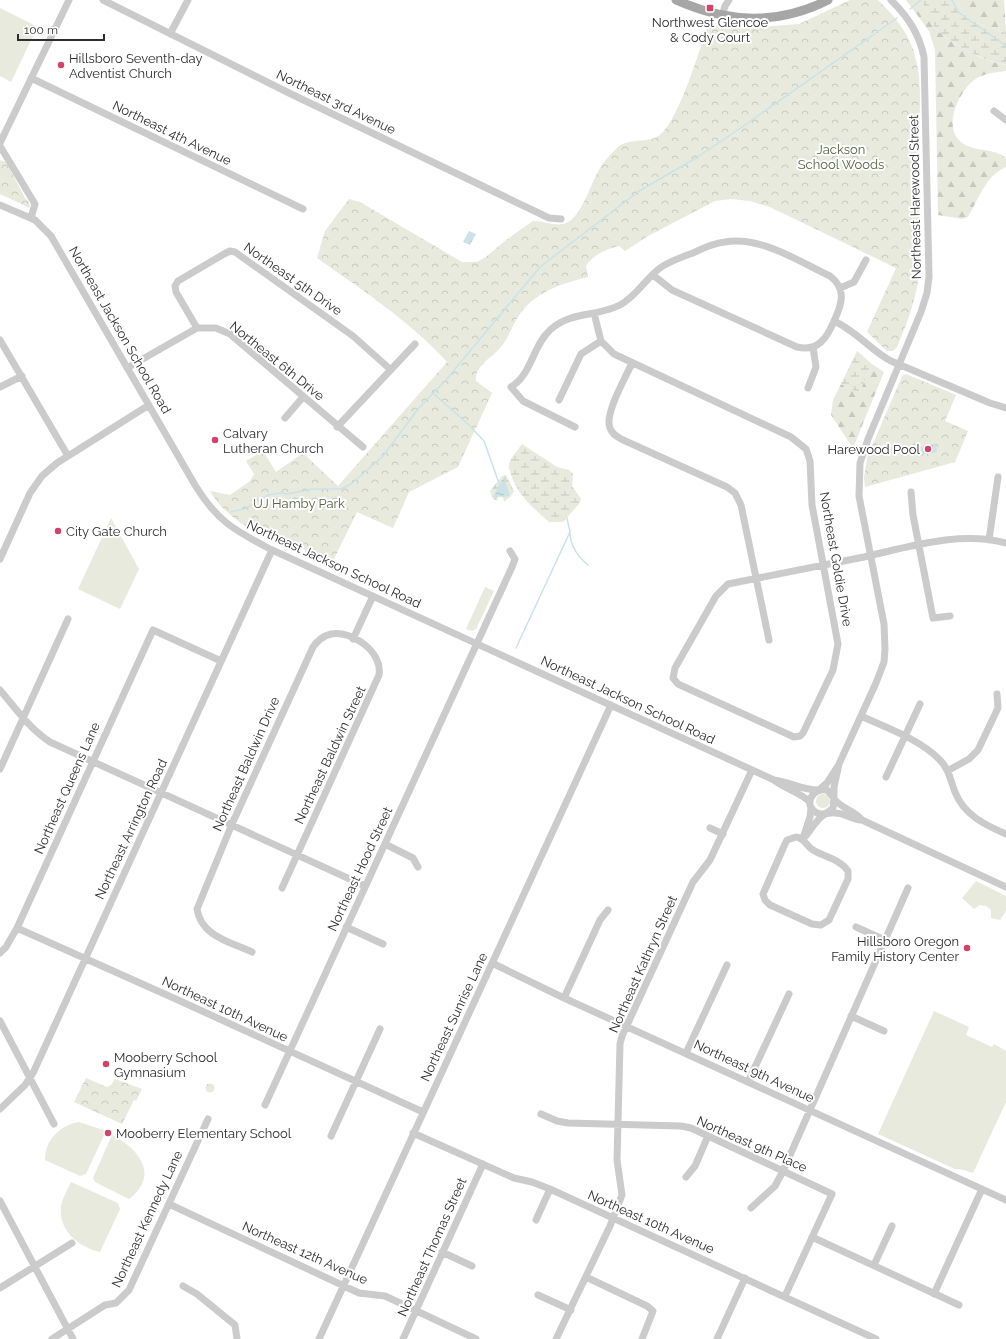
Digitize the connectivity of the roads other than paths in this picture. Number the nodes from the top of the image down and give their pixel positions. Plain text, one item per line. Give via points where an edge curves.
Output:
1 (69, 0) edge
2 (103, 0) edge
3 (188, 0) edge
4 (676, 0) edge
5 (729, 0) edge
6 (828, 0) edge
7 (891, 0) edge
8 (722, 16) junction
9 (170, 34) junction
10 (31, 78) junction
11 (994, 111) dead end
12 (1006, 120) edge
13 (0, 145) edge
14 (0, 205) edge
15 (303, 209) dead end
16 (31, 218) junction
17 (561, 219) dead end
18 (866, 260) dead end
19 (653, 275) junction
20 (840, 288) junction
21 (594, 313) junction
22 (834, 321) junction
23 (197, 328) junction
24 (0, 340) edge
25 (601, 341) junction
26 (415, 344) dead end
27 (813, 347) junction
28 (632, 363) junction
29 (899, 365) junction
30 (128, 368) junction
31 (391, 370) junction
32 (22, 376) junction
33 (0, 387) edge
34 (808, 388) dead end
35 (303, 397) junction
36 (559, 400) dead end
37 (149, 405) junction
38 (1006, 408) edge
39 (285, 418) dead end
40 (338, 427) junction
41 (576, 427) dead end
42 (363, 447) dead end
43 (68, 456) junction
44 (998, 477) dead end
45 (912, 492) dead end
46 (989, 540) junction
47 (919, 544) junction
48 (1006, 544) edge
49 (272, 550) junction
50 (510, 551) dead end
51 (871, 555) junction
52 (0, 559) edge
53 (824, 564) junction
54 (757, 578) junction
55 (373, 596) junction
56 (950, 616) dead end
57 (68, 619) dead end
58 (353, 639) junction
59 (769, 640) dead end
60 (477, 644) junction
61 (221, 661) junction
62 (0, 690) edge
63 (997, 694) dead end
64 (920, 704) dead end
65 (611, 705) junction
66 (861, 716) junction
67 (22, 719) junction
68 (906, 737) junction
69 (92, 761) junction
70 (839, 764) junction
71 (0, 769) edge
72 (752, 770) junction
73 (949, 770) junction
74 (886, 777) dead end
75 (774, 780) junction
76 (819, 789) junction
77 (161, 793) junction
78 (835, 799) junction
79 (810, 804) junction
80 (826, 814) junction
81 (862, 820) junction
82 (232, 824) junction
83 (710, 828) dead end
84 (723, 834) junction
85 (1006, 834) edge
86 (803, 838) junction
87 (385, 844) junction
88 (297, 854) junction
89 (418, 867) dead end
90 (365, 886) junction
91 (1006, 887) edge
92 (282, 888) dead end
93 (908, 888) dead end
94 (608, 910) dead end
95 (346, 927) junction
96 (856, 927) dead end
97 (17, 928) junction
98 (885, 940) junction
99 (383, 944) dead end
100 (252, 952) dead end
101 (0, 953) edge
102 (85, 959) junction
103 (492, 963) junction
104 (727, 965) dead end
105 (789, 994) dead end
106 (564, 998) junction
107 (852, 1016) junction
108 (0, 1021) edge
109 (627, 1025) junction
110 (380, 1029) dead end
111 (884, 1031) dead end
112 (289, 1051) junction
113 (686, 1053) junction
114 (30, 1078) junction
115 (356, 1082) junction
116 (748, 1082) junction
117 (265, 1106) dead end
118 (0, 1109) edge
119 (810, 1110) junction
120 (423, 1112) junction
121 (541, 1114) dead end
122 (208, 1119) dead end
123 (54, 1124) dead end
124 (618, 1124) junction
125 (413, 1133) junction
126 (331, 1136) dead end
127 (708, 1136) junction
128 (483, 1164) junction
129 (783, 1171) junction
130 (686, 1177) dead end
131 (550, 1189) junction
132 (982, 1189) junction
133 (1006, 1200) edge
134 (0, 1202) edge
135 (169, 1204) junction
136 (751, 1208) dead end
137 (613, 1218) junction
138 (536, 1220) dead end
139 (892, 1226) dead end
140 (812, 1237) junction
141 (72, 1243) dead end
142 (442, 1252) junction
143 (35, 1266) junction
144 (472, 1266) dead end
145 (874, 1266) junction
146 (586, 1277) junction
147 (745, 1278) junction
148 (343, 1285) junction
149 (183, 1286) dead end
150 (0, 1288) edge
151 (934, 1294) junction
152 (538, 1295) dead end
153 (785, 1296) junction
154 (959, 1305) dead end
155 (571, 1310) junction
156 (416, 1312) junction
157 (68, 1329) junction
158 (863, 1336) edge
159 (718, 1338) edge
160 (52, 1339) edge
161 (73, 1339) edge
162 (237, 1339) edge
163 (319, 1339) edge
164 (403, 1339) edge
165 (476, 1339) edge
166 (556, 1339) edge
167 (642, 1339) edge
168 (876, 1339) edge

1 - 10 street
2 - 9 street, Northeast 3rd Avenue
3 - 9 street
4 - 8 main road
5 - 8 street
6 - 8 main road via 787,16 745,19
7 - 29 street, Northeast Harewood Street via 908,19 919,38 926,80 928,282 924,306
9 - 17 street, Northeast 3rd Avenue via 549,218
10 - 13 street
10 - 15 street, Northeast 4th Avenue
11 - 12 street
13 - 16 street via 35,204
14 - 16 street, Northeast Jackson School Road
16 - 30 street, Northeast Jackson School Road via 45,228 54,240
18 - 20 street via 854,282
19 - 20 street via 671,262 704,248 724,242 741,241 766,247 830,276
19 - 21 street via 624,303
19 - 27 street via 669,288 795,346
20 - 22 street via 842,304
21 - 25 street
21 - 41 street via 570,318 551,329 543,338 526,372 511,387 523,402
22 - 27 street via 824,340
22 - 29 street via 851,329 880,355
23 - 30 street
23 - 31 street, Northeast 5th Drive via 175,286 178,281 224,254 235,252 353,336
23 - 35 street, Northeast 6th Drive via 216,328 230,334
24 - 32 street
25 - 28 street, Northeast Goldie Drive via 614,354
25 - 36 street via 581,354
26 - 31 street
27 - 34 street via 816,367
28 - 53 street, Northeast Goldie Drive via 792,437 802,444 810,461 812,505
28 - 54 street via 608,419 613,434 735,493 741,505
29 - 38 street
29 - 51 street, Northeast Harewood Street via 860,463 859,496
30 - 37 street, Northeast Jackson School Road
31 - 40 street
32 - 33 street
32 - 43 street
35 - 39 street
35 - 40 street, Northeast 6th Drive
37 - 43 street
37 - 49 street, Northeast Jackson School Road via 218,517 237,532
40 - 42 street, Northeast 6th Drive
43 - 52 street via 49,469 36,484
44 - 46 street
45 - 47 street via 913,515
46 - 47 street via 957,539
46 - 48 street
47 - 51 street
47 - 56 street via 933,618
49 - 55 street, Northeast Jackson School Road
49 - 61 street, Northeast Arrington Road
50 - 60 street, Northeast Hood Street via 515,559
51 - 53 street
51 - 66 street, Northeast Harewood Street via 884,624 885,649 880,672
53 - 54 street
53 - 54 street, Northeast Goldie Drive via 838,650 833,670 800,736 791,736 678,684 673,678 675,668 722,589 728,584
54 - 59 street
55 - 58 street
55 - 60 street, Northeast Jackson School Road
57 - 67 street
58 - 82 street, Northeast Baldwin Drive via 330,634 320,638 313,647
58 - 88 street, Northeast Baldwin Street via 373,652 379,663 379,675
60 - 65 street, Northeast Jackson School Road
60 - 87 street, Northeast Hood Street
61 - 69 street, Northeast Queens Lane via 153,630
61 - 77 street, Northeast Arrington Road
62 - 67 street
63 - 73 street via 998,708 978,750 970,759
64 - 68 street
65 - 72 street, Northeast Jackson School Road
65 - 103 street, Northeast Sunrise Lane
66 - 68 street
66 - 70 street, Northeast Harewood Street
67 - 69 street via 50,742
67 - 71 street
68 - 73 street via 923,746
68 - 74 street
69 - 77 street
69 - 97 street, Northeast Queens Lane
70 - 76 street, Northeast Harewood Street via 827,783
70 - 78 street, Northeast Harewood Street via 834,787
72 - 75 street, Northeast Jackson School Road
72 - 84 street, Northeast Kathryn Street
73 - 85 street via 963,806 974,817
75 - 76 street, Northeast Jackson School Road via 804,789
75 - 79 street, Northeast Jackson School Road via 802,795
76 - 78 street via 827,790
76 - 79 street via 812,794
77 - 82 street
77 - 102 street, Northeast Arrington Road
78 - 80 street via 833,808
78 - 81 street via 841,806 858,814
79 - 80 street via 817,813
79 - 86 street via 810,817
80 - 81 street via 841,814
80 - 86 street via 817,820
81 - 91 street
82 - 88 street
82 - 100 street, Northeast Baldwin Drive via 200,900 199,919 212,933
83 - 84 street
84 - 109 street, Northeast Kathryn Street via 708,863 692,882
86 - 86 street via 787,840 763,894 770,905 812,924 821,925 829,920 849,874 841,864 812,850
87 - 89 street via 413,858
87 - 90 street, Northeast Hood Street
88 - 90 street
88 - 92 street, Northeast Baldwin Street
90 - 95 street, Northeast Hood Street
93 - 98 street
94 - 106 street via 600,920
95 - 99 street
95 - 112 street, Northeast Hood Street
96 - 98 street
97 - 101 street, Northeast Queens Lane via 6,948
97 - 102 street, Northeast 10th Avenue
98 - 107 street
102 - 112 street, Northeast 10th Avenue
102 - 114 street, Northeast Arrington Road
103 - 106 street, Northeast 9th Avenue
103 - 120 street, Northeast Sunrise Lane
104 - 113 street
105 - 116 street
106 - 109 street, Northeast 9th Avenue
107 - 111 street
107 - 119 street
108 - 114 street
109 - 113 street, Northeast 9th Avenue
109 - 124 street, Northeast Kathryn Street via 620,1044
110 - 115 street
112 - 115 street, Northeast 10th Avenue
112 - 117 street, Northeast Hood Street
113 - 116 street, Northeast 9th Avenue
114 - 118 street, Northeast Arrington Road
114 - 123 street
115 - 120 street, Northeast 10th Avenue
115 - 126 street
116 - 119 street, Northeast 9th Avenue
119 - 129 street
119 - 132 street, Northeast 9th Avenue
120 - 125 street, Northeast Sunrise Lane
121 - 124 street, Northeast 9th Place via 568,1123
122 - 135 street, Northeast Kennedy Lane
124 - 127 street, Northeast 9th Place via 681,1126
124 - 137 street, Northeast Kathryn Street via 617,1165 622,1192
125 - 128 street, Northeast 10th Avenue
125 - 148 street, Northeast Sunrise Lane
127 - 129 street, Northeast 9th Place
127 - 130 street
128 - 131 street, Northeast 10th Avenue via 514,1178
128 - 142 street, Northeast Thomas Street
129 - 136 street via 775,1186
129 - 140 street, Northeast 9th Place via 832,1194
131 - 137 street, Northeast 10th Avenue
131 - 138 street
132 - 133 street, Northeast 9th Avenue
132 - 151 street
134 - 143 street
135 - 148 street, Northeast 12th Avenue
135 - 157 street, Northeast Kennedy Lane via 123,1298 116,1303 105,1305
137 - 146 street, Northeast Kathryn Street
137 - 147 street, Northeast 10th Avenue
139 - 145 street
140 - 145 street
140 - 153 street
141 - 143 street
142 - 144 street
142 - 156 street, Northeast Thomas Street
143 - 150 street
143 - 157 street
145 - 151 street
146 - 155 street, Northeast Kathryn Street
146 - 167 street via 653,1311
147 - 153 street, Northeast 10th Avenue
147 - 159 street
148 - 156 street, Northeast 12th Avenue via 365,1294 385,1296
148 - 163 street, Northeast Sunrise Lane
149 - 162 street via 235,1325
151 - 154 street
152 - 155 street
153 - 158 street, Northeast 10th Avenue
155 - 166 street, Northeast Kathryn Street
156 - 164 street, Northeast Thomas Street
156 - 165 street, Northeast 12th Avenue
157 - 160 street, Northeast Kennedy Lane
157 - 161 street
158 - 168 street, Northeast 10th Avenue

